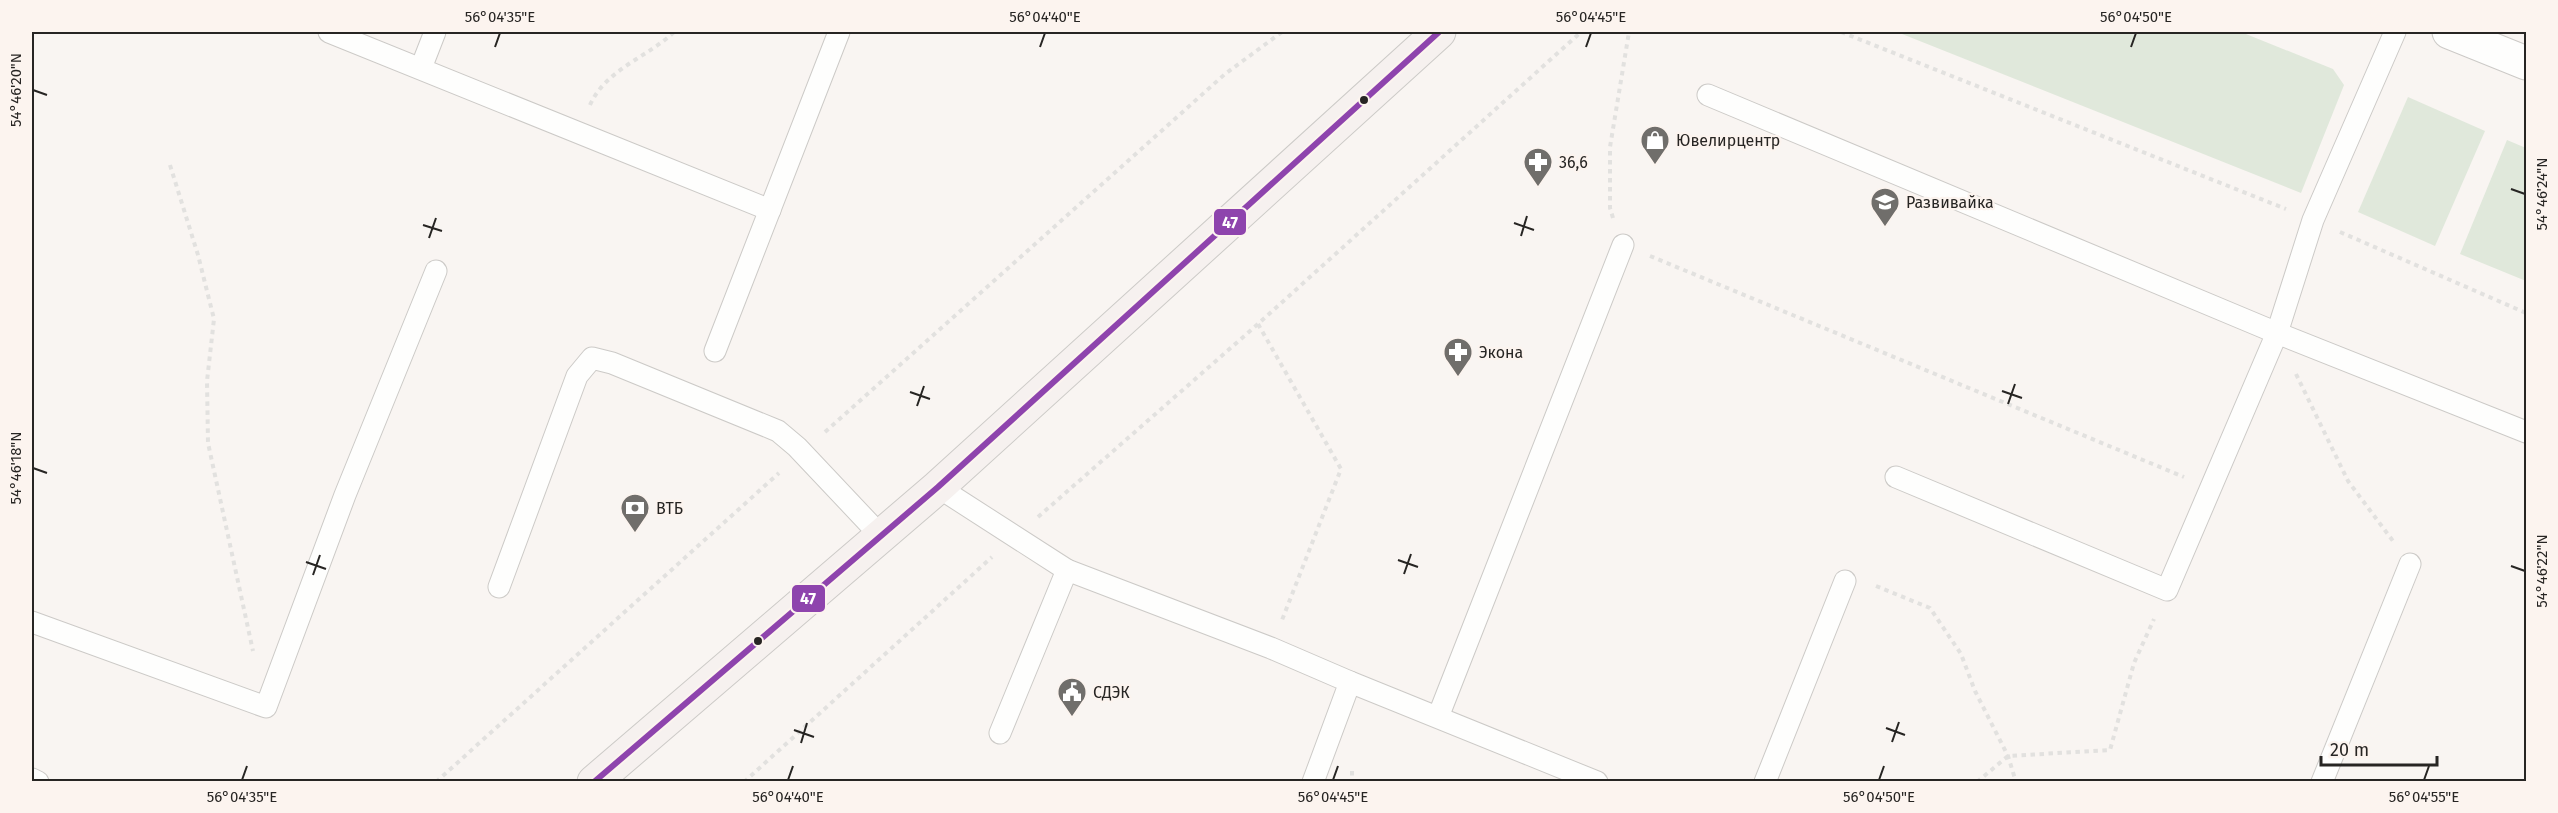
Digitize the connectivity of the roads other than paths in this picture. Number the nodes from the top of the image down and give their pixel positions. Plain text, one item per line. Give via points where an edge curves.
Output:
1 (329, 32) edge
2 (435, 32) edge
3 (839, 32) edge
4 (1439, 32) edge
5 (2395, 32) edge
6 (2449, 32) edge
7 (354, 36) edge
8 (2526, 63) edge
9 (421, 68) junction
10 (1708, 94) dead end
11 (770, 210) junction
12 (1623, 245) road end
13 (436, 271) dead end
14 (2277, 333) junction
15 (715, 351) dead end
16 (2526, 432) edge
17 (1896, 477) dead end
18 (938, 487) junction
19 (881, 536) junction
20 (2410, 564) road end
21 (1067, 570) junction
22 (1845, 581) road end
23 (499, 587) dead end
24 (32, 622) edge
25 (1350, 682) junction
26 (1438, 717) junction
27 (1000, 733) dead end
28 (32, 779) edge
29 (38, 782) edge
30 (594, 782) edge
31 (1313, 782) edge
32 (1598, 782) edge
33 (1765, 782) edge
34 (2322, 782) edge

1 - 7 lane
2 - 9 lane
3 - 11 lane
4 - 18 main road
5 - 14 lane via 2313,220
6 - 8 street
7 - 9 lane
9 - 11 lane
10 - 14 lane
11 - 15 lane
12 - 26 lane
13 - 24 lane via 345,495 266,707
14 - 16 lane
14 - 17 lane via 2167,590
18 - 19 main road
18 - 21 lane
19 - 23 lane via 778,431 592,358 577,376
19 - 30 main road
20 - 34 lane
21 - 25 lane
21 - 27 lane
22 - 33 lane
25 - 26 lane
25 - 31 lane
26 - 32 lane
28 - 29 lane

